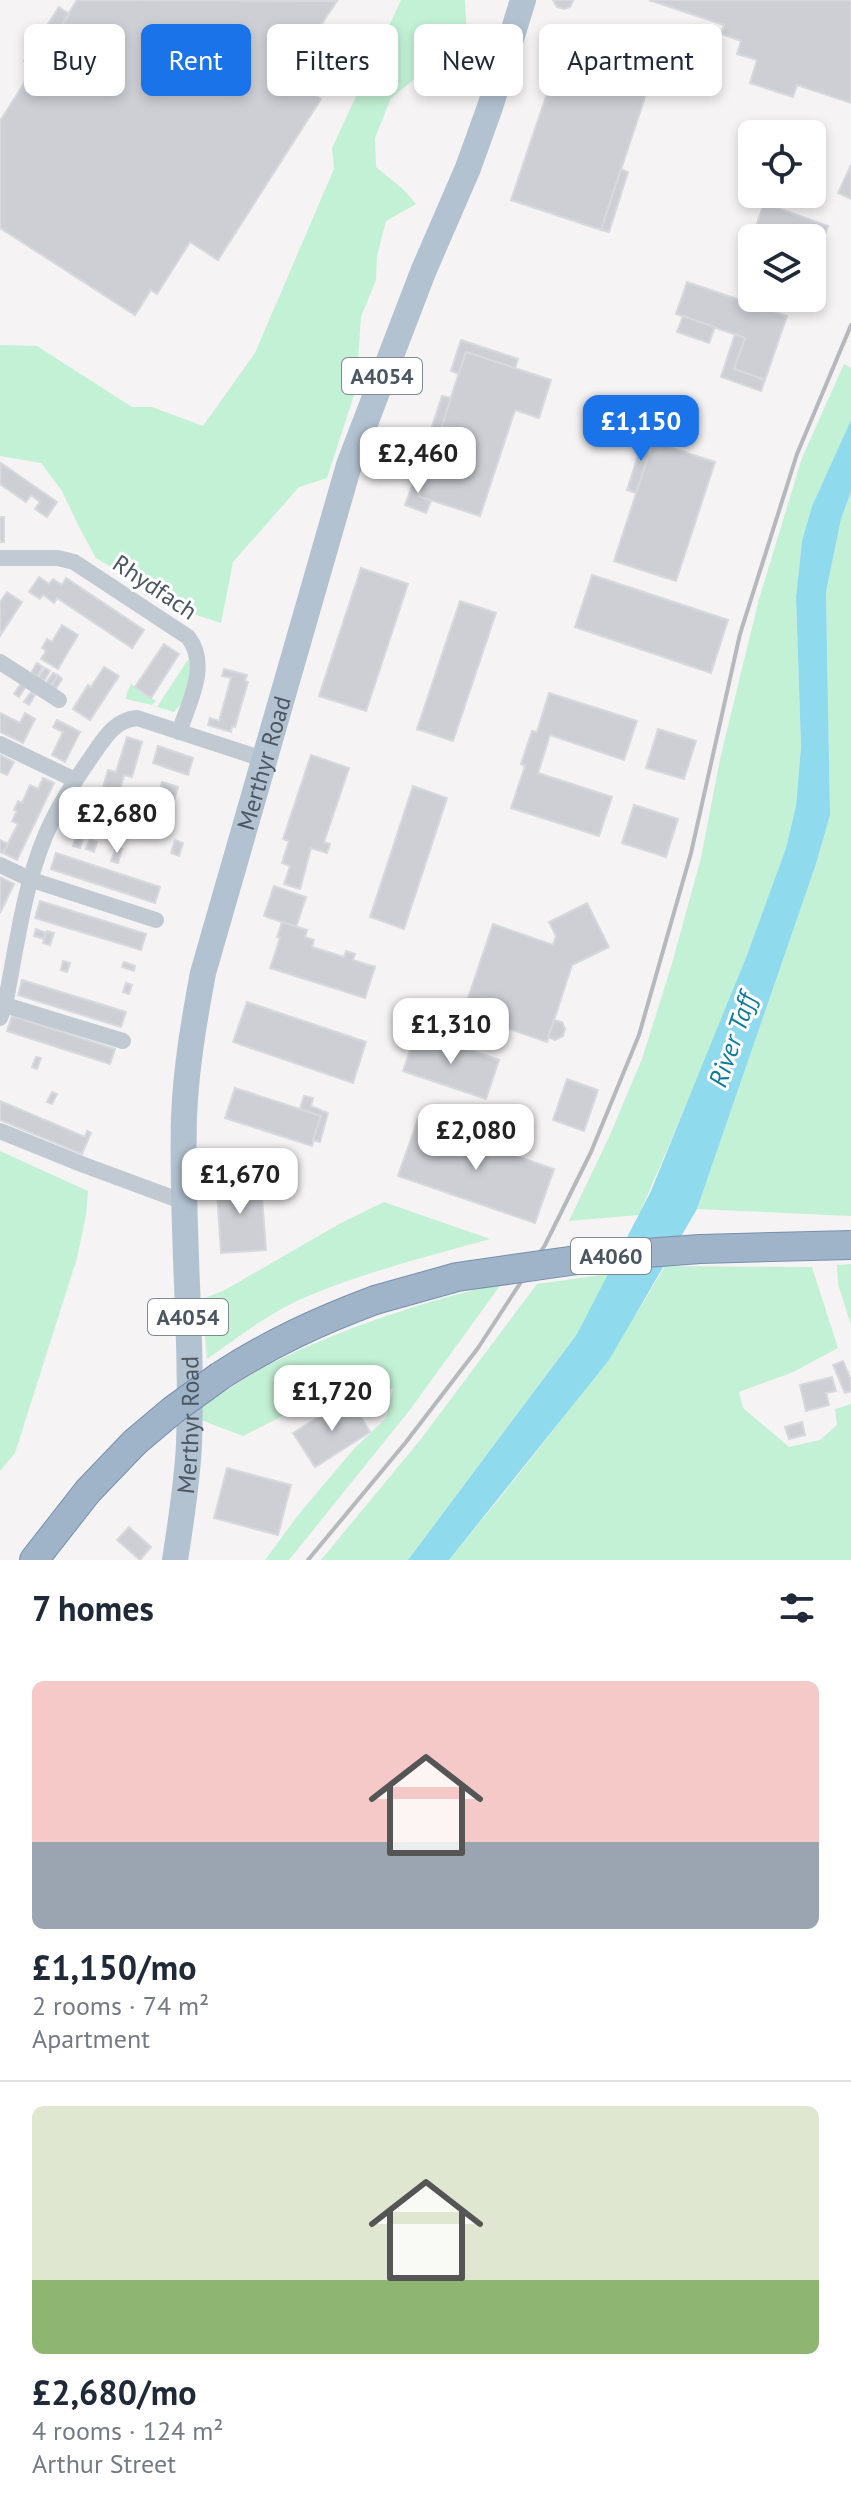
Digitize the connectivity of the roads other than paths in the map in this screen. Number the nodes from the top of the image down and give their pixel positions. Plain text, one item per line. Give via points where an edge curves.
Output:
1 (523, 0) edge
2 (0, 558) edge
3 (0, 662) edge
4 (59, 700) dead end
5 (179, 732) junction
6 (0, 744) edge
7 (263, 759) junction
8 (75, 780) junction
9 (0, 865) edge
10 (32, 880) junction
11 (156, 920) dead end
12 (3, 1012) edge
13 (123, 1041) dead end
14 (0, 1131) edge
15 (184, 1202) junction
16 (851, 1245) edge
17 (34, 1560) edge
18 (175, 1560) edge

1 - 7 main road, Merthyr Road / A4054 via 468,168 349,465
2 - 5 street, Rhydfach via 74,562 188,637 195,645 199,670
3 - 4 street
5 - 7 street
5 - 8 street via 137,718 121,722
6 - 8 street
7 - 15 main road, Merthyr Road / A4054 via 196,1009 184,1115
8 - 10 street via 52,820
9 - 10 street
10 - 11 street
10 - 12 street
12 - 13 street
14 - 15 street
15 - 18 main road, Merthyr Road / A4054 via 189,1448
16 - 17 highway, A4060, bridge via 700,1249 564,1261 457,1277 315,1323 220,1376 135,1442

